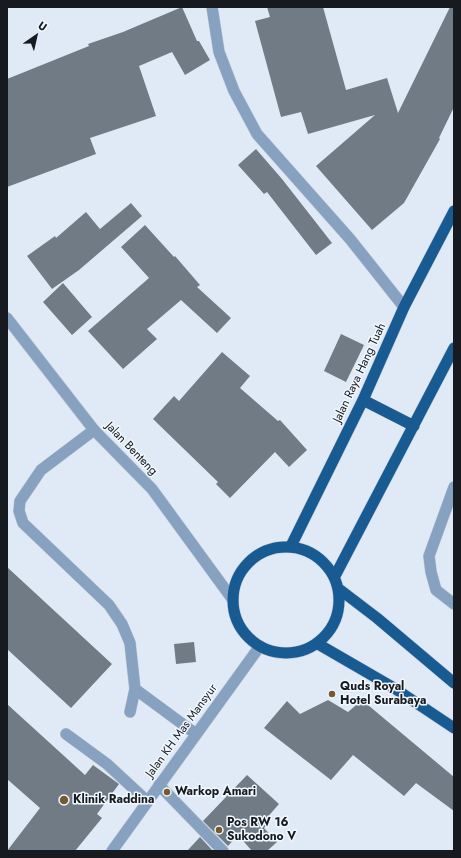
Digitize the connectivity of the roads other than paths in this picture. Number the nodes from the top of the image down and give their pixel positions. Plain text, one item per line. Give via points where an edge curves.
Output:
1 (212, 7) edge
2 (454, 211) edge
3 (404, 307) junction
4 (7, 318) edge
5 (454, 348) edge
6 (363, 400) junction
7 (414, 426) junction
8 (94, 430) junction
9 (454, 487) edge
10 (291, 546) junction
11 (335, 576) junction
12 (339, 589) junction
13 (233, 600) junction
14 (454, 604) edge
15 (318, 644) junction
16 (260, 646) junction
17 (454, 683) edge
18 (135, 689) junction
19 (130, 712) dead end
20 (454, 728) edge
21 (66, 734) dead end
22 (196, 734) junction
23 (159, 785) junction
24 (147, 801) junction
25 (112, 851) edge
26 (223, 851) edge

1 - 3 street via 219,52 234,91 257,134 350,239
2 - 3 highway, Jalan Raya Hang Tuah
3 - 6 highway, Jalan Raya Hang Tuah
4 - 8 street, Jalan Benteng
5 - 7 highway
6 - 7 highway
6 - 10 highway, Jalan Raya Hang Tuah
7 - 11 highway
8 - 13 street, Jalan Benteng via 152,489
8 - 18 street via 41,470 20,501 19,511 23,523 108,605 122,624 130,643
9 - 14 street via 429,556 430,572 436,590
10 - 11 highway via 316,555
10 - 13 highway via 269,549 250,560 237,578
11 - 12 highway
12 - 15 highway via 337,620
12 - 17 highway
13 - 16 highway via 236,619 246,635
15 - 16 highway via 289,653
15 - 20 highway via 394,688
16 - 22 street, Jalan KH Mas Mansyur
18 - 19 street
18 - 22 street
21 - 24 street via 107,764
22 - 23 street, Jalan KH Mas Mansyur
23 - 24 street, Jalan KH Mas Mansyur
23 - 26 street
24 - 25 street, Jalan KH Mas Mansyur

